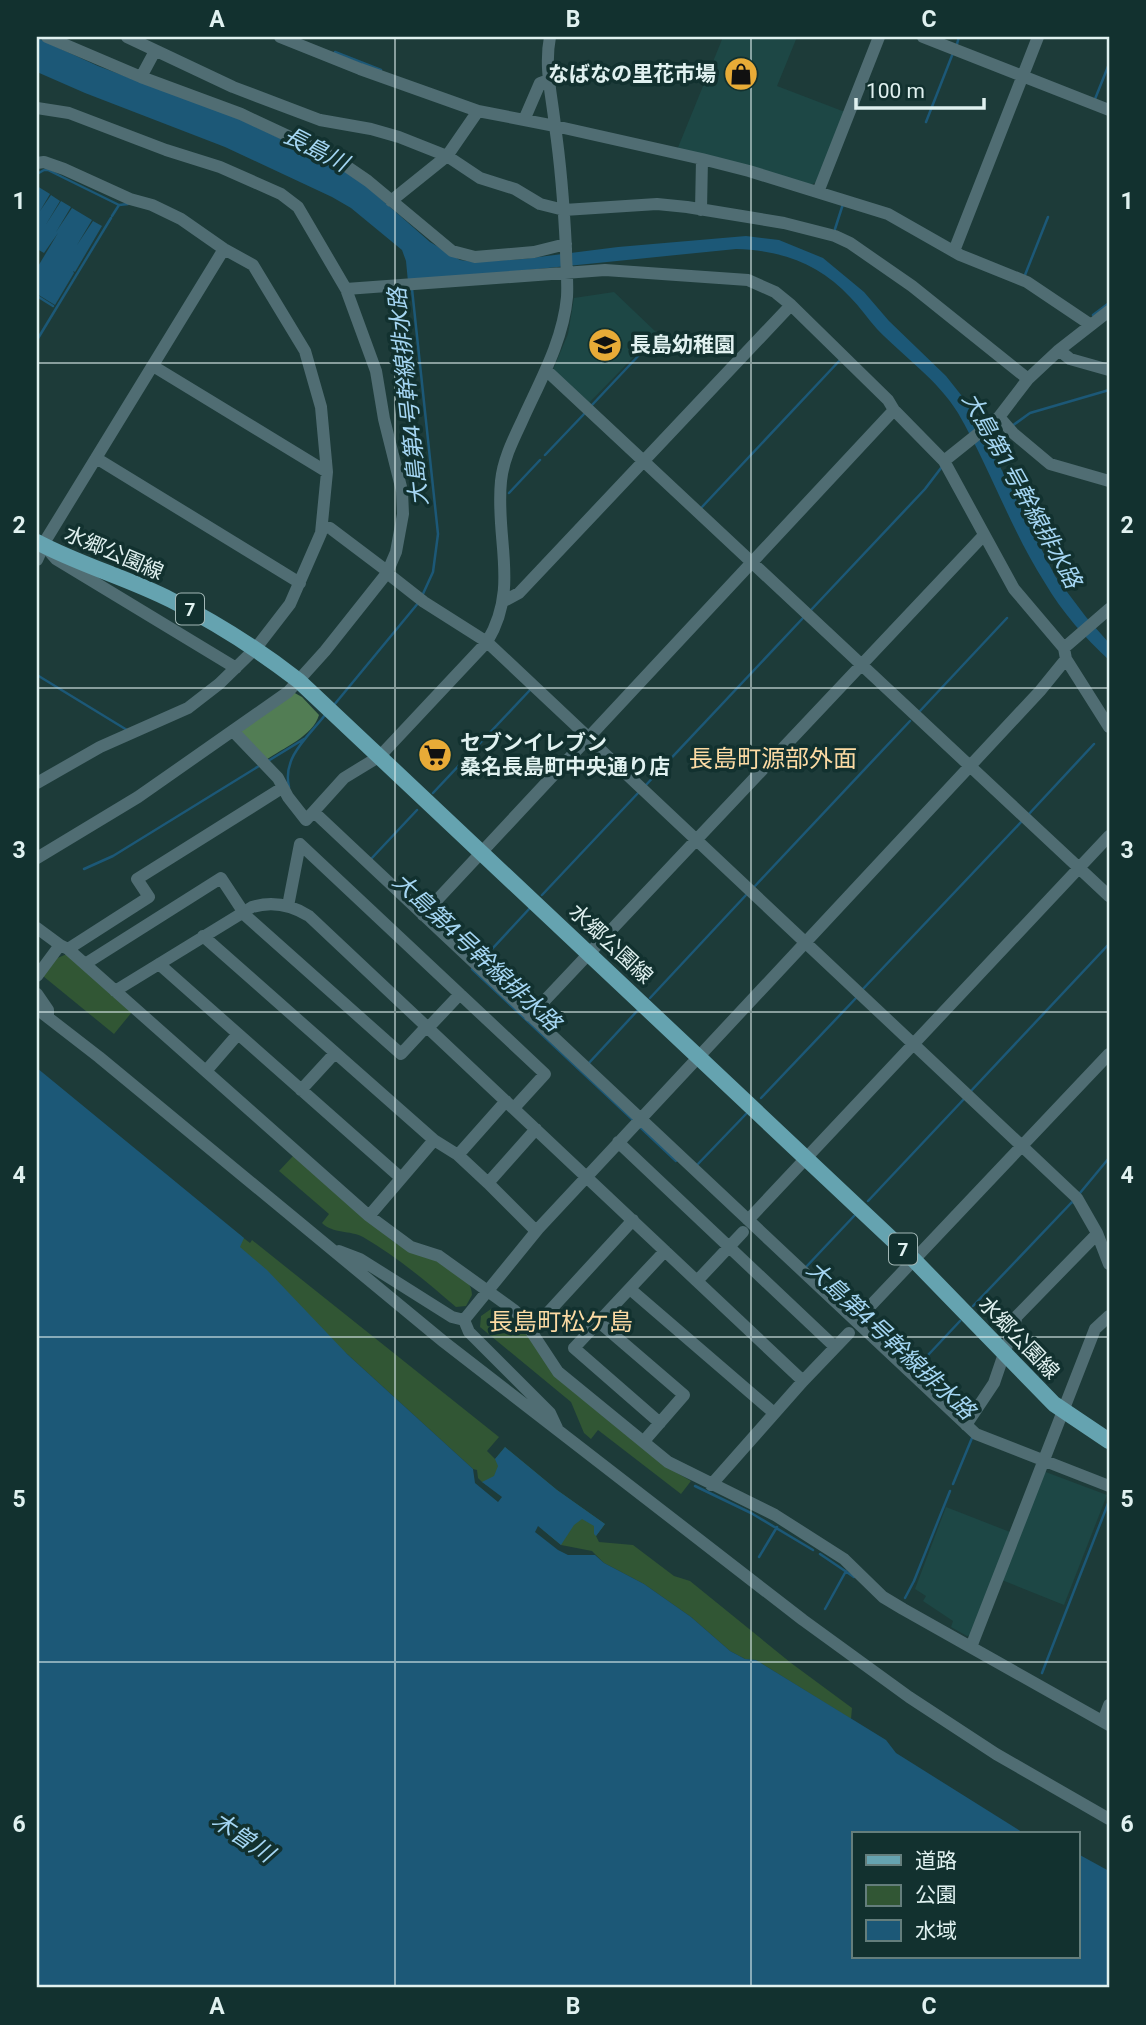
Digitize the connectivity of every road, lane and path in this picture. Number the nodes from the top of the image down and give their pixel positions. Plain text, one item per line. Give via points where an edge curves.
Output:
1 (47, 37) edge
2 (127, 37) edge
3 (280, 37) edge
4 (550, 37) edge
5 (879, 37) edge
6 (923, 37) edge
7 (1038, 37) edge
8 (156, 51) junction
9 (1023, 76) junction
10 (141, 77) junction
11 (548, 80) junction
12 (37, 108) edge
13 (1109, 110) edge
14 (478, 111) junction
15 (524, 120) junction
16 (555, 126) junction
17 (447, 156) junction
18 (702, 159) junction
19 (37, 163) edge
20 (818, 192) junction
21 (391, 201) junction
22 (564, 210) junction
23 (701, 210) junction
24 (566, 245) junction
25 (225, 249) junction
26 (954, 251) junction
27 (568, 274) junction
28 (346, 289) junction
29 (791, 304) junction
30 (1109, 311) edge
31 (1091, 326) junction
32 (1059, 350) junction
33 (153, 366) junction
34 (546, 370) junction
35 (1109, 370) edge
36 (1028, 379) junction
37 (894, 410) junction
38 (999, 417) junction
39 (96, 458) junction
40 (643, 460) junction
41 (944, 461) junction
42 (327, 472) junction
43 (1109, 481) edge
44 (326, 527) junction
45 (984, 536) junction
46 (39, 550) edge
47 (751, 563) junction
48 (387, 572) junction
49 (300, 583) junction
50 (504, 601) junction
51 (1109, 609) edge
52 (487, 642) junction
53 (256, 648) junction
54 (1065, 653) junction
55 (861, 665) junction
56 (236, 668) junction
57 (299, 681) junction
58 (1109, 727) edge
59 (233, 731) junction
60 (587, 737) junction
61 (380, 757) junction
62 (969, 766) junction
63 (37, 783) edge
64 (282, 788) junction
65 (311, 814) junction
66 (1109, 836) edge
67 (696, 840) junction
68 (482, 852) junction
69 (37, 858) edge
70 (1079, 868) junction
71 (1109, 897) edge
72 (288, 906) junction
73 (243, 911) junction
74 (423, 915) junction
75 (37, 928) edge
76 (202, 936) junction
77 (804, 942) junction
78 (64, 947) junction
79 (590, 953) junction
80 (85, 964) junction
81 (159, 964) junction
82 (37, 976) edge
83 (116, 991) junction
84 (37, 994) edge
85 (460, 994) junction
86 (37, 1009) edge
87 (530, 1016) junction
88 (48, 1018) junction
89 (427, 1027) junction
90 (238, 1034) junction
91 (913, 1045) junction
92 (335, 1053) junction
93 (1109, 1054) edge
94 (698, 1055) junction
95 (206, 1071) junction
96 (302, 1090) junction
97 (510, 1104) junction
98 (637, 1121) junction
99 (536, 1129) junction
100 (434, 1140) junction
101 (618, 1142) junction
102 (1022, 1147) junction
103 (458, 1155) junction
104 (807, 1158) junction
105 (587, 1176) junction
106 (401, 1178) junction
107 (488, 1183) junction
108 (369, 1216) junction
109 (633, 1220) junction
110 (745, 1226) junction
111 (536, 1231) junction
112 (1097, 1234) junction
113 (327, 1247) junction
114 (729, 1247) junction
115 (665, 1251) junction
116 (914, 1260) junction
117 (1109, 1264) edge
118 (697, 1281) junction
119 (630, 1289) junction
120 (489, 1291) junction
121 (1109, 1316) edge
122 (464, 1320) junction
123 (599, 1322) junction
124 (853, 1327) junction
125 (532, 1330) junction
126 (835, 1346) junction
127 (1004, 1353) junction
128 (803, 1381) junction
129 (1062, 1411) junction
130 (774, 1413) junction
131 (660, 1423) junction
132 (966, 1425) junction
133 (558, 1431) junction
134 (644, 1441) junction
135 (1109, 1441) edge
136 (1043, 1464) junction
137 (711, 1485) junction
138 (1109, 1486) edge
139 (971, 1647) junction
140 (1109, 1705) edge
141 (1106, 1723) edge
142 (1109, 1819) edge

1 - 10 street
2 - 8 street
3 - 14 street
4 - 11 street
5 - 20 street
6 - 9 street
7 - 9 street
8 - 10 street
8 - 17 street via 320,120 380,131
9 - 13 street
9 - 26 street
10 - 21 street via 241,114 333,156
11 - 15 street via 540,83
11 - 16 street
12 - 28 street via 69,113 281,194 298,207
14 - 15 street
14 - 17 street
15 - 16 street
16 - 18 street
16 - 22 street
17 - 21 street
17 - 22 street via 480,177
18 - 20 street
18 - 23 street
19 - 25 street via 64,169 181,219
20 - 26 street via 888,214
21 - 24 street via 432,237 463,256 520,254
22 - 23 street via 657,204
22 - 24 street
23 - 36 street via 807,228 850,243
24 - 27 street
25 - 33 street
25 - 42 street via 253,264 302,344 321,407
26 - 31 street via 1027,282
27 - 28 street
27 - 29 street via 605,270 748,280
27 - 34 street via 563,322
28 - 48 street via 376,371 402,491 400,538
29 - 37 street
29 - 40 street
30 - 31 street
31 - 32 street
32 - 35 street via 1070,359
32 - 36 street
33 - 39 street
33 - 42 street
34 - 40 street
34 - 50 street via 508,450 502,477
36 - 38 street
37 - 41 street
37 - 47 street
38 - 41 street
38 - 43 street via 1050,464
39 - 46 street
39 - 49 street
40 - 47 street
40 - 50 street via 519,593
41 - 45 street
42 - 44 street
44 - 48 street
44 - 49 street
45 - 54 street via 1014,589
45 - 55 street
46 - 53 main road, 水郷公園線 / 7 via 170,599
46 - 56 street
47 - 55 street
47 - 60 street
48 - 52 street via 420,600
48 - 57 street
49 - 53 street
50 - 52 street
51 - 54 street
52 - 60 street
52 - 61 street
53 - 56 street
53 - 57 main road, 水郷公園線 / 7
54 - 58 street
54 - 62 street via 1040,691
55 - 62 street
55 - 67 street
56 - 63 street via 188,708 100,747
57 - 59 street
57 - 61 main road, 水郷公園線 / 7
59 - 64 street
59 - 69 street via 138,797
60 - 67 street
60 - 68 street
61 - 65 street via 344,778
61 - 68 main road, 水郷公園線 / 7
62 - 70 street
62 - 77 street
64 - 65 street via 306,820
64 - 78 street via 137,879 149,897
65 - 74 street
66 - 70 street
67 - 77 street
67 - 79 street
68 - 74 street
68 - 79 main road, 水郷公園線 / 7
70 - 71 street
70 - 91 street
72 - 73 street via 262,904
72 - 85 street via 300,844
72 - 89 street via 309,916
73 - 76 street
73 - 80 street via 221,878
73 - 89 street via 401,1054
74 - 87 street
75 - 78 street
76 - 81 street
76 - 92 street
77 - 91 street
77 - 94 street
78 - 80 street
78 - 82 street
79 - 87 street
79 - 94 main road, 水郷公園線 / 7
80 - 83 street
81 - 83 street
81 - 90 street
83 - 95 street
84 - 88 street
85 - 89 street
85 - 97 street via 545,1074
86 - 88 street
87 - 98 street
88 - 113 street
89 - 97 street
90 - 95 street
90 - 96 street
91 - 102 street
91 - 104 street
92 - 96 street
92 - 100 street
93 - 102 street
94 - 98 street
94 - 104 main road, 水郷公園線 / 7
95 - 108 street
96 - 106 street
97 - 99 street
97 - 103 street
98 - 101 street
98 - 110 street
99 - 105 street
99 - 107 street
100 - 103 street
100 - 106 street
101 - 105 street
101 - 114 street
102 - 112 street via 1077,1198
102 - 116 street
103 - 107 street
104 - 110 street
104 - 116 main road, 水郷公園線 / 7
105 - 109 street
105 - 111 street
106 - 108 street
107 - 111 street
108 - 120 street via 399,1240 439,1256
109 - 115 street
109 - 125 street
110 - 114 street
110 - 124 street
111 - 120 street
112 - 117 street
112 - 127 street via 1017,1316
113 - 122 street via 360,1259
113 - 133 street
114 - 118 street
114 - 126 street
115 - 118 street
115 - 119 street
116 - 124 street
116 - 127 main road, 水郷公園線 / 7
118 - 128 street
119 - 123 street
119 - 130 street
120 - 122 street
120 - 125 street
121 - 129 street via 1095,1329
122 - 133 street via 469,1332 550,1413
123 - 131 street via 575,1348
123 - 131 street via 684,1395
124 - 126 street
124 - 132 street
125 - 134 street via 558,1373
126 - 128 street
127 - 129 main road, 水郷公園線 / 7
127 - 132 street via 994,1383
128 - 130 street
129 - 135 main road, 水郷公園線 / 7
129 - 136 street
130 - 137 street
131 - 134 street
132 - 136 street via 976,1434
133 - 142 street via 878,1676 996,1754
134 - 137 street via 668,1462
136 - 138 street
136 - 139 street
137 - 139 street via 775,1515 844,1559 883,1597
139 - 141 street
140 - 141 street

